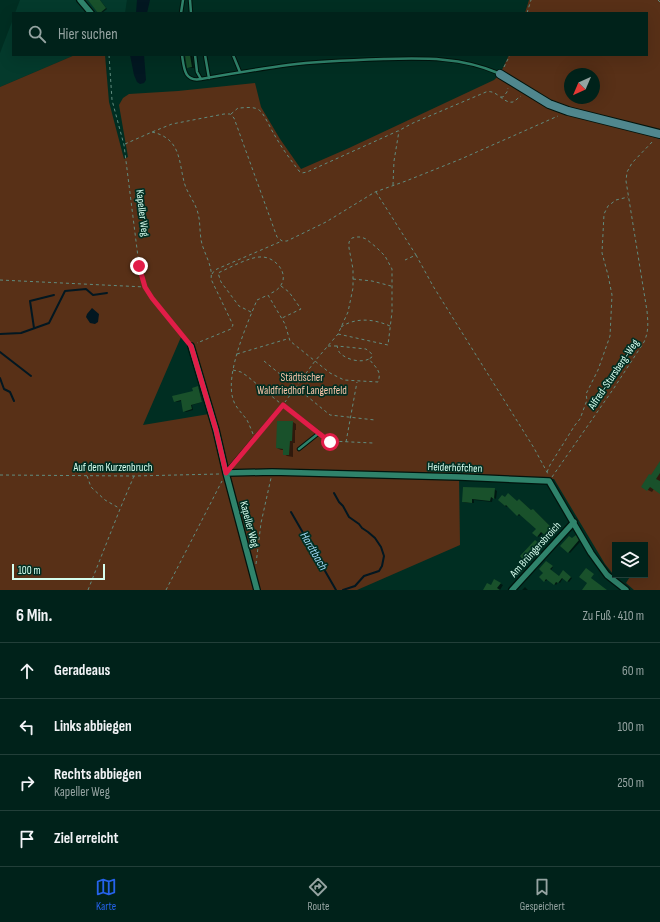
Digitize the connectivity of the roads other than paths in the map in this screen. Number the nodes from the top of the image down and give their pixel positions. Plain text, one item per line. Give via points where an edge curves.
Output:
1 (80, 0) edge
2 (183, 0) edge
3 (190, 0) edge
4 (90, 12) edge
5 (181, 12) edge
6 (191, 12) edge
7 (182, 56) edge
8 (194, 56) edge
9 (205, 56) edge
10 (233, 56) edge
11 (240, 72) junction
12 (500, 74) joint
13 (209, 78) junction
14 (201, 79) junction
15 (658, 136) edge
16 (191, 346) road end
17 (299, 449) dead end
18 (226, 473) junction
19 (574, 522) junction
20 (257, 590) edge
21 (512, 590) edge
22 (626, 590) edge

1 - 4 street
2 - 5 lane
3 - 6 lane
7 - 14 lane via 184,71 188,76 195,80
8 - 14 lane
9 - 13 lane
10 - 11 lane
11 - 12 lane via 341,60 420,58 465,62
11 - 13 lane
12 - 15 street via 549,104
13 - 14 lane
16 - 18 street, Kapeller Weg
17 - 18 lane via 319,433 283,405
18 - 19 street, Heiderhöfchen via 272,472 549,481
18 - 20 street, Kapeller Weg
19 - 21 street, Am Brüngersbroich
19 - 22 street via 607,575

